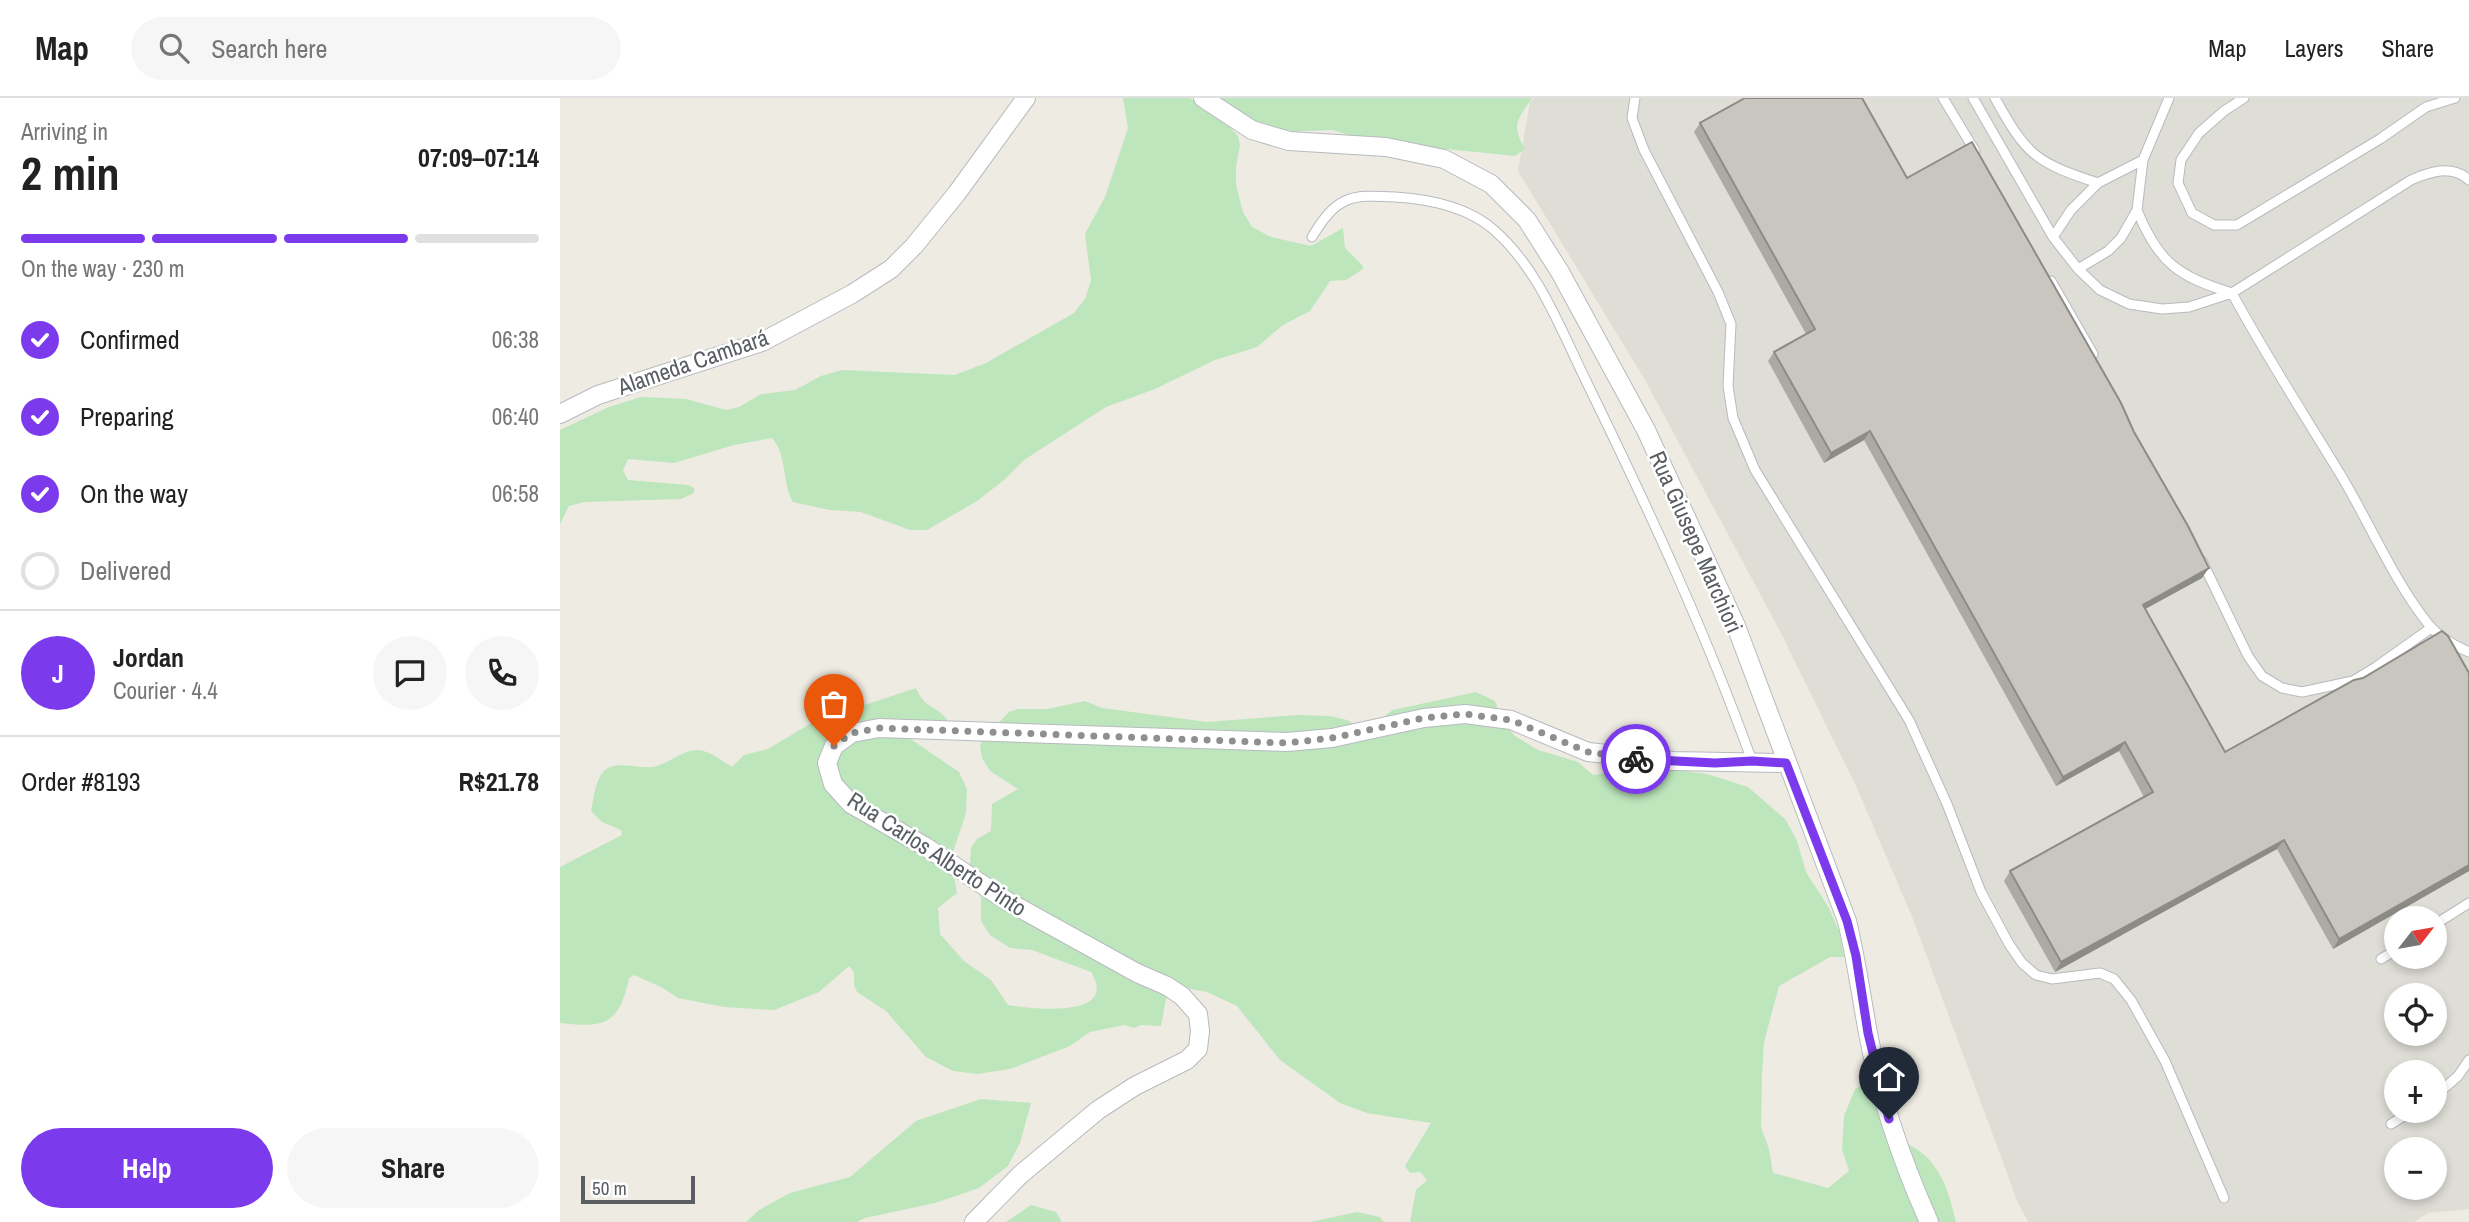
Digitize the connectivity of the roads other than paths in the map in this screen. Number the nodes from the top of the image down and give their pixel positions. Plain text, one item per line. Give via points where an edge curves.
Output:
1 (1026, 98) edge
2 (1203, 98) edge
3 (1635, 98) edge
4 (1944, 98) edge
5 (1973, 98) edge
6 (1995, 98) edge
7 (2169, 98) edge
8 (2244, 98) edge
9 (2455, 98) edge
10 (2431, 102) edge
11 (1977, 155) edge
12 (2143, 160) junction
13 (2469, 180) edge
14 (2098, 183) junction
15 (2137, 210) junction
16 (1312, 237) dead end
17 (2053, 237) junction
18 (2078, 270) junction
19 (2046, 273) edge
20 (2232, 293) junction
21 (2101, 369) edge
22 (560, 414) edge
23 (2200, 555) edge
24 (2431, 628) junction
25 (2469, 652) edge
26 (1752, 761) junction
27 (1786, 763) junction
28 (2469, 903) edge
29 (2447, 917) edge
30 (2384, 957) edge
31 (2381, 959) dead end
32 (2469, 1060) edge
33 (2447, 1086) edge
34 (2224, 1198) dead end
35 (974, 1222) edge
36 (1929, 1222) edge

1 - 22 street, Alameda Cambará via 957,193 891,269 762,342 598,395
2 - 27 street, Rua Giusepe Marchiori via 1252,130 1290,141 1386,147 1444,159 1491,184 1527,220 1646,430 1736,626
3 - 34 lane via 1632,118 1644,150 1731,324 1728,386 1733,418 1755,470 1909,720 1981,892 2008,944 2036,975 2052,979 2099,973 2114,979 2165,1061
4 - 11 lane
5 - 17 lane
6 - 14 lane via 2019,139 2037,158
7 - 12 lane
8 - 10 lane via 2199,133 2181,160 2178,183 2192,213 2214,225 2237,225 2380,139
9 - 10 lane
12 - 14 lane
12 - 15 lane
13 - 20 lane via 2448,171 2431,171 2411,180
14 - 17 lane
15 - 18 lane via 2121,238
15 - 20 lane via 2149,239 2165,260 2205,285
16 - 26 lane via 1325,215 1340,202 1366,195 1423,199 1491,227 1517,252 1628,467 1724,682
17 - 18 lane
18 - 20 lane via 2100,290 2140,306 2189,307
19 - 21 lane
20 - 24 lane
23 - 24 lane via 2248,656 2262,676 2282,688 2302,692 2353,681
24 - 25 lane
26 - 27 street, Rua Carlos Alberto Pinto
26 - 35 street, Rua Carlos Alberto Pinto via 1673,761 1588,752 1511,720 1465,714 1287,743 879,728 852,733 834,746 827,763 833,785 851,804 1030,914 1167,986 1198,1014 1198,1049 1187,1060 1098,1110 1020,1175
27 - 36 street, Rua Giusepe Marchiori via 1847,921 1882,1094 1896,1144
28 - 29 lane
30 - 31 lane
32 - 33 lane

